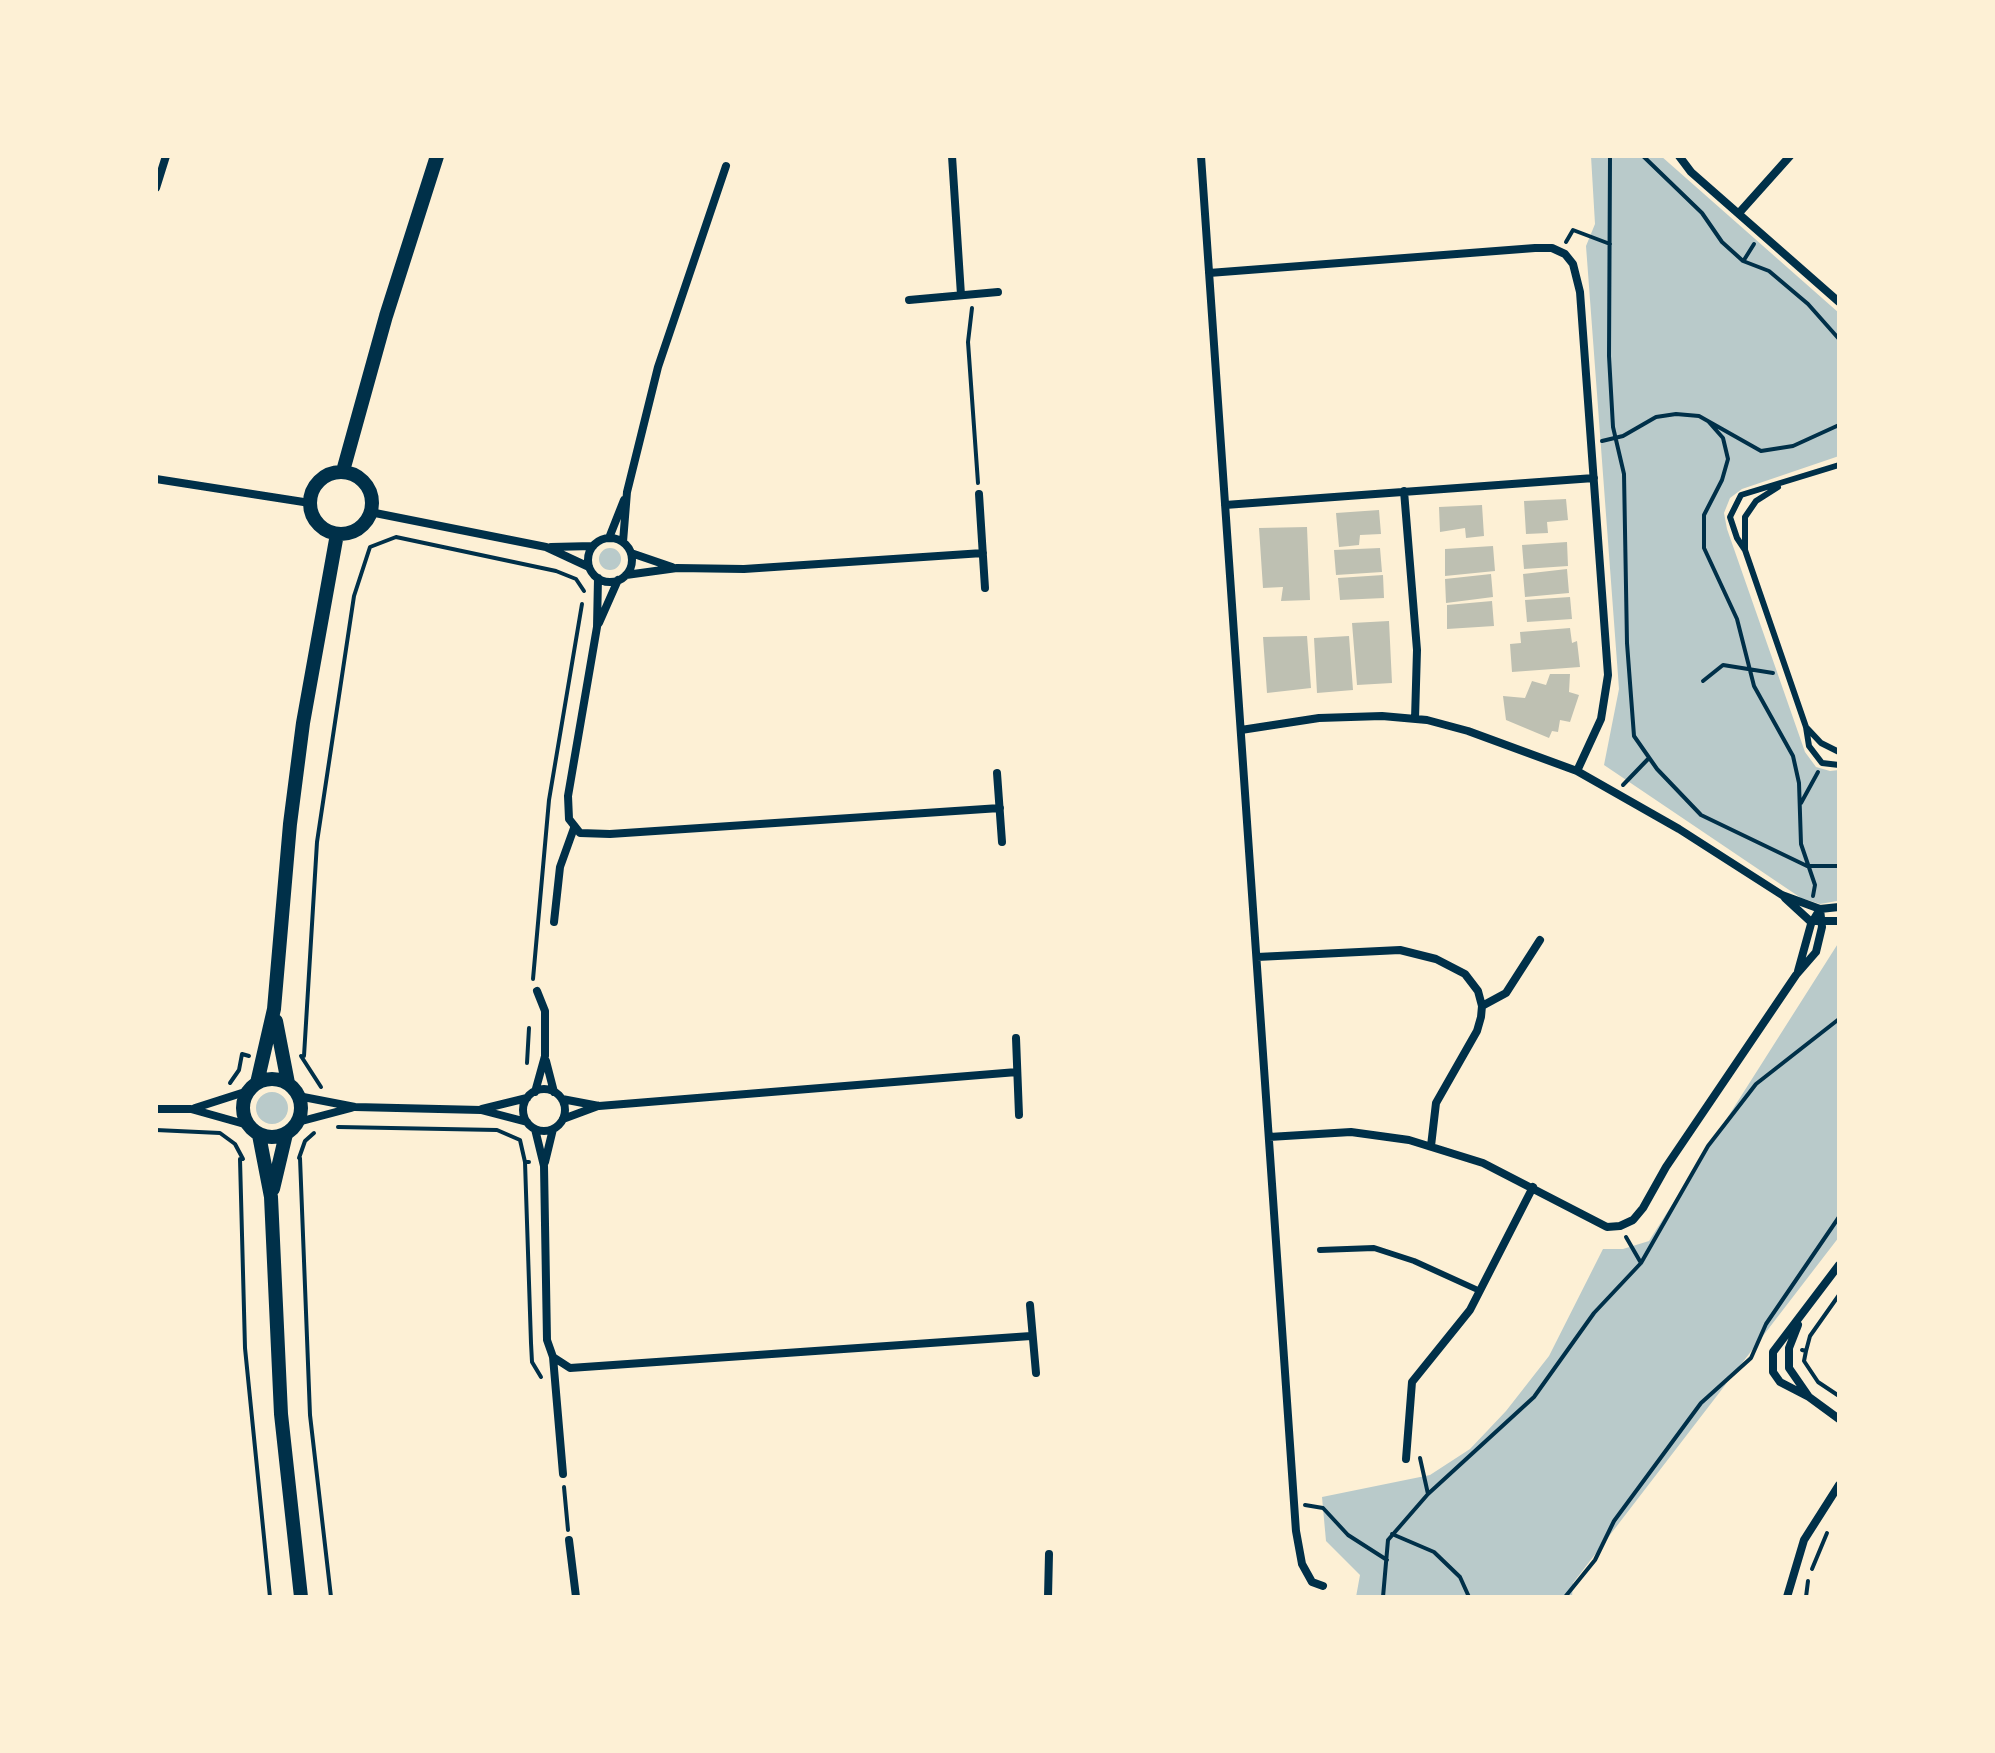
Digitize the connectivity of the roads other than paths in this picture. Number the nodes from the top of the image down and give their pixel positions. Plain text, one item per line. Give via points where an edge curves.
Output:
1 (166, 156) edge
2 (437, 156) edge
3 (952, 156) edge
4 (1201, 156) edge
5 (1679, 156) edge
6 (1790, 156) edge
7 (726, 166) dead end
8 (156, 188) edge
9 (1739, 213) junction
10 (1209, 273) junction
11 (998, 292) dead end
12 (966, 294) junction
13 (909, 300) dead end
14 (1839, 302) edge
15 (1839, 465) edge
16 (343, 471) junction
17 (1594, 478) junction
18 (156, 479) edge
19 (1778, 487) junction
20 (1404, 491) junction
21 (627, 492) junction
22 (979, 494) road end
23 (310, 503) junction
24 (1225, 505) junction
25 (370, 512) junction
26 (337, 534) junction
27 (609, 538) junction
28 (623, 542) junction
29 (593, 546) junction
30 (546, 547) junction
31 (1745, 550) junction
32 (631, 553) junction
33 (983, 553) junction
34 (589, 567) junction
35 (677, 568) junction
36 (598, 578) junction
37 (622, 578) junction
38 (985, 588) dead end
39 (597, 627) junction
40 (1415, 719) junction
41 (1806, 727) junction
42 (1241, 730) junction
43 (1839, 752) edge
44 (1839, 765) edge
45 (1577, 771) junction
46 (997, 773) dead end
47 (1000, 808) junction
48 (574, 828) junction
49 (1002, 842) dead end
50 (1782, 895) junction
51 (1839, 907) edge
52 (1820, 909) junction
53 (1839, 921) edge
54 (554, 922) dead end
55 (1817, 923) junction
56 (1540, 940) dead end
57 (1257, 957) junction
58 (537, 991) dead end
59 (1482, 1006) junction
60 (274, 1009) junction
61 (1016, 1038) dead end
62 (545, 1056) junction
63 (1017, 1072) junction
64 (288, 1083) junction
65 (253, 1087) junction
66 (554, 1092) junction
67 (531, 1095) junction
68 (298, 1096) junction
69 (562, 1099) junction
70 (599, 1106) junction
71 (355, 1107) junction
72 (156, 1109) edge
73 (191, 1109) junction
74 (481, 1110) junction
75 (1019, 1115) dead end
76 (563, 1119) junction
77 (298, 1122) junction
78 (527, 1122) junction
79 (535, 1129) junction
80 (553, 1129) junction
81 (253, 1130) junction
82 (286, 1134) junction
83 (1269, 1137) junction
84 (1431, 1146) junction
85 (543, 1163) junction
86 (1533, 1187) junction
87 (271, 1197) junction
88 (1320, 1250) dead end
89 (1839, 1265) edge
90 (1480, 1291) junction
91 (1030, 1305) dead end
92 (1800, 1321) junction
93 (1031, 1336) junction
94 (553, 1357) junction
95 (1036, 1373) dead end
96 (1809, 1397) junction
97 (1838, 1420) edge
98 (1406, 1459) road end
99 (563, 1474) road end
100 (1839, 1485) edge
101 (569, 1540) road end
102 (1049, 1554) dead end
103 (1323, 1586) dead end
104 (301, 1597) edge
105 (576, 1597) edge
106 (1048, 1597) edge
107 (1787, 1597) edge

1 - 8 street
2 - 16 street
3 - 12 street
4 - 10 street
5 - 9 street
6 - 9 street
7 - 21 street via 658,367
9 - 14 street
10 - 17 street via 1535,248 1565,254 1580,292
10 - 24 street
11 - 12 street
12 - 13 street
15 - 19 lane
16 - 23 street via 317,483
16 - 25 street via 369,490
17 - 20 street
17 - 45 street via 1608,675 1601,719
18 - 23 street
19 - 31 lane via 1756,501 1745,517
19 - 31 lane via 1752,490 1734,502 1732,526
20 - 24 street
20 - 40 street via 1417,650
21 - 27 street
21 - 28 street
22 - 33 street
23 - 26 street via 318,524
24 - 42 street
25 - 26 street via 357,529
25 - 30 street
26 - 60 street via 296,769
27 - 28 street
27 - 29 street
28 - 32 street
29 - 30 street
29 - 34 street
30 - 34 street
31 - 41 lane
32 - 35 street
32 - 37 street via 631,565
33 - 35 street via 744,569
33 - 38 street
34 - 36 street
35 - 37 street
36 - 37 street
36 - 39 street
37 - 39 street
39 - 48 street via 568,796
40 - 42 street via 1319,718
40 - 45 street via 1468,731
41 - 43 lane
41 - 44 lane via 1814,756
42 - 57 street
45 - 50 street
46 - 47 street
47 - 48 street via 610,834
47 - 49 street
48 - 54 street via 560,867
50 - 52 street
50 - 55 street via 1801,916
51 - 52 street
52 - 55 street
53 - 55 street
55 - 86 street via 1796,975 1633,1220 1607,1227
56 - 59 street via 1506,993
57 - 59 street via 1400,950 1436,959 1465,974
57 - 83 street
58 - 62 street via 545,1011
59 - 84 street via 1477,1031 1436,1103
60 - 64 street
60 - 65 street
61 - 63 street
62 - 66 street
62 - 67 street
63 - 70 street
63 - 75 street
64 - 65 street via 273,1079
64 - 68 street
65 - 73 street
65 - 81 street via 243,1108
66 - 67 street
66 - 69 street
67 - 74 street
67 - 78 street via 523,1110
68 - 71 street
68 - 77 street
69 - 70 street
69 - 76 street
70 - 76 street
71 - 74 street
71 - 77 street
72 - 73 street
73 - 81 street
74 - 78 street
76 - 80 street
77 - 82 street
78 - 79 street
79 - 80 street
79 - 85 street
80 - 85 street
81 - 82 street via 277,1137
81 - 87 street
82 - 87 street
83 - 84 street via 1351,1132
83 - 103 street via 1294,1503 1302,1564 1312,1582
84 - 86 street
85 - 94 street via 547,1340
86 - 90 street
87 - 104 street via 281,1414
88 - 90 lane via 1374,1248
89 - 92 street
90 - 98 street via 1412,1382
91 - 93 street
92 - 96 street via 1789,1348 1789,1368
92 - 96 street via 1780,1340 1771,1361 1780,1382
93 - 94 street via 596,1368 570,1368
93 - 95 street
94 - 99 street
96 - 97 street
100 - 107 street via 1804,1540
101 - 105 street
102 - 106 street

